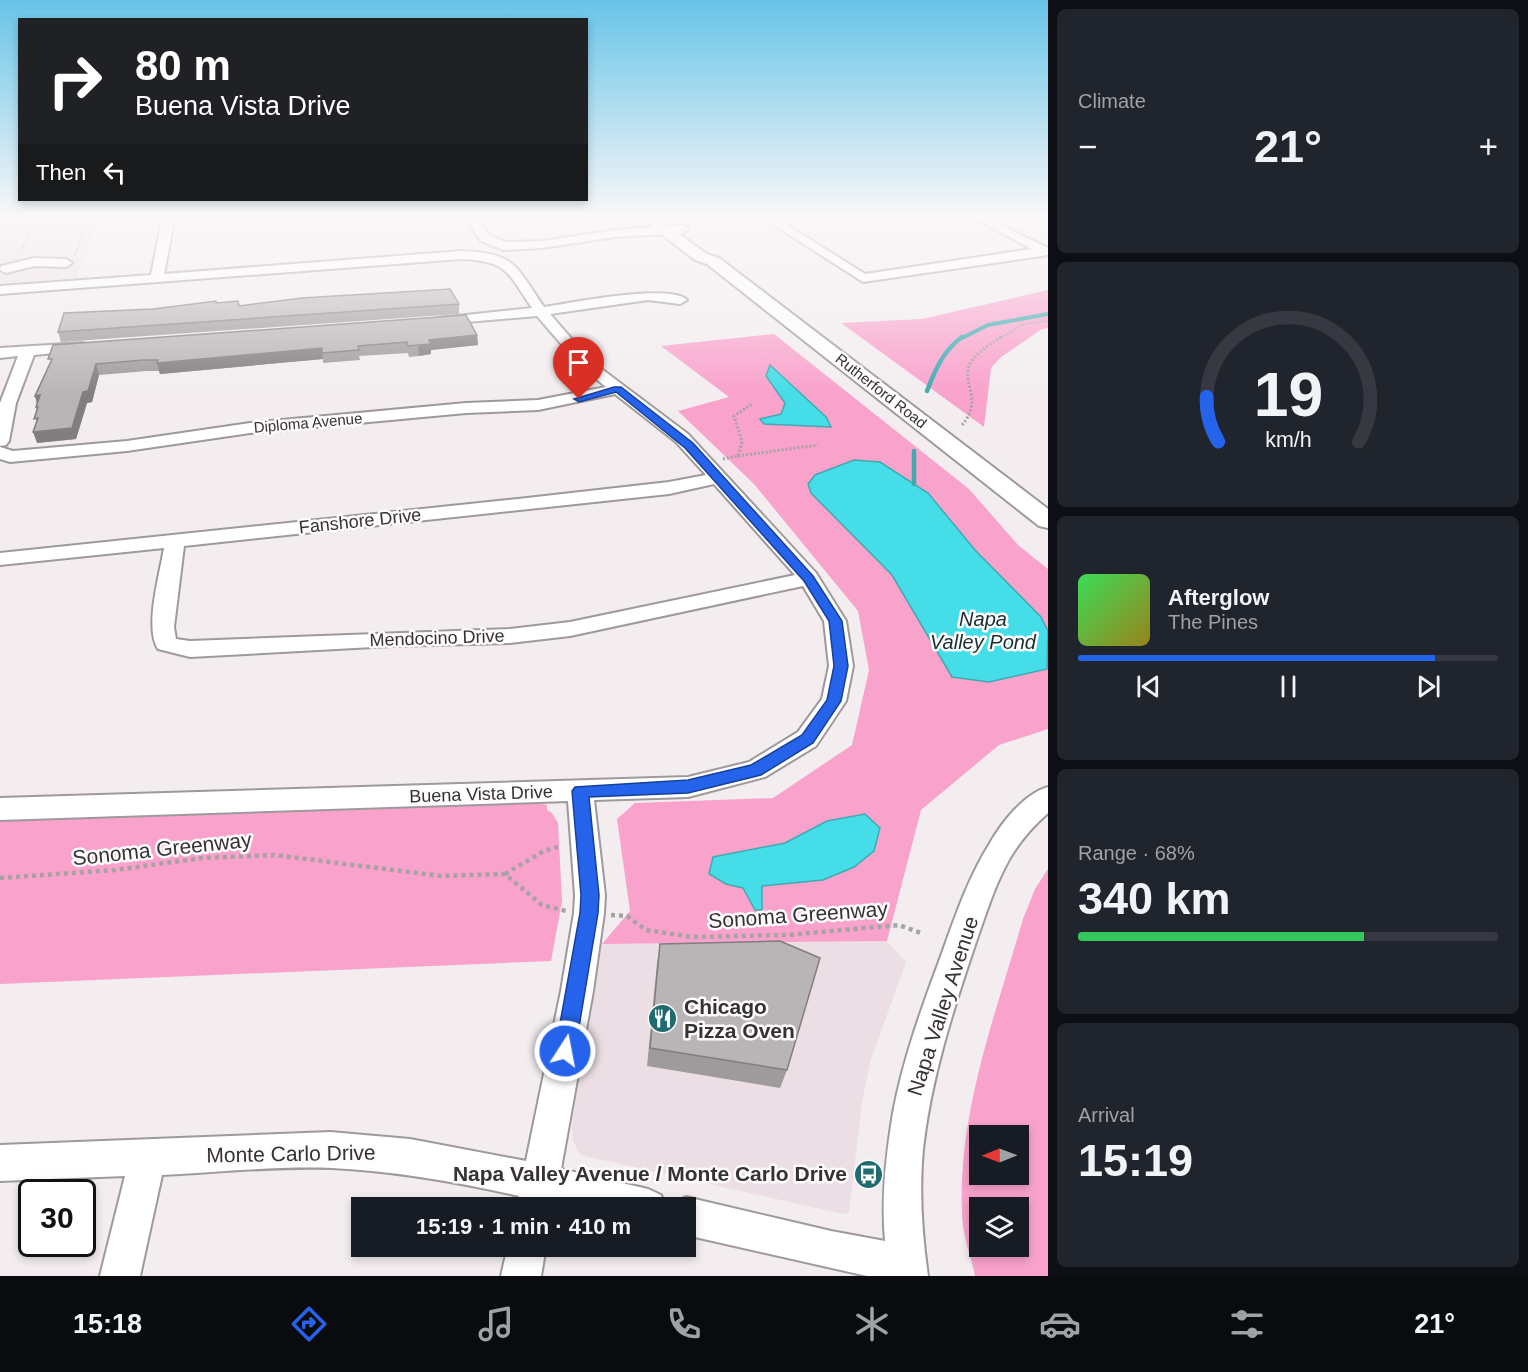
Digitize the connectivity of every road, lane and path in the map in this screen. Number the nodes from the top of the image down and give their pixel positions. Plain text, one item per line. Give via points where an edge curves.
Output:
1 (189, 276) edge
2 (519, 276) edge
3 (733, 276) edge
4 (859, 276) edge
5 (880, 276) edge
6 (157, 278) joint
7 (0, 290) edge
8 (680, 300) dead end
9 (540, 312) junction
10 (1048, 321) edge
11 (420, 324) edge
12 (103, 346) edge
13 (28, 351) junction
14 (0, 354) edge
15 (617, 389) junction
16 (752, 404) dead end
17 (962, 425) dead end
18 (0, 441) edge
19 (818, 445) dead end
20 (0, 452) edge
21 (738, 456) junction
22 (717, 469) junction
23 (1048, 521) edge
24 (175, 540) junction
25 (0, 559) edge
26 (809, 578) junction
27 (580, 791) junction
28 (1048, 797) edge
29 (0, 809) edge
30 (561, 846) dead end
31 (505, 874) junction
32 (0, 878) edge
33 (570, 912) dead end
34 (608, 915) dead end
35 (921, 933) dead end
36 (148, 1158) junction
37 (0, 1164) edge
38 (537, 1195) edge
39 (554, 1197) edge
40 (696, 1218) edge
41 (525, 1257) edge
42 (907, 1270) edge
43 (120, 1276) edge
44 (522, 1276) edge

1 - 6 street
2 - 9 street, Buena Vista Drive
3 - 23 main road, Rutherford Road
4 - 5 street
6 - 7 street
8 - 9 street via 648,296
9 - 11 street
9 - 15 street, Buena Vista Drive via 586,364
10 - 17 path via 1024,324 973,359 969,366 973,409
12 - 13 street
13 - 14 street
13 - 18 street via 8,403
15 - 20 street, Diploma Avenue via 538,405 262,427 10,457
15 - 22 street, Buena Vista Drive
16 - 21 path via 734,416 742,442
19 - 21 path
21 - 22 path
22 - 24 street, Fanshore Drive via 669,488
22 - 26 street, Buena Vista Drive
24 - 25 street, Fanshore Drive
24 - 26 street, Mendocino Drive via 163,627 166,644 190,649 510,636 570,629
26 - 27 street, Buena Vista Drive via 835,621 841,666 834,701 807,739 756,770 688,787
27 - 29 street, Buena Vista Drive
27 - 38 street via 589,913
28 - 42 street, Napa Valley Avenue via 1007,837 990,865 924,1053 904,1157
30 - 31 path, Sonoma Greenway via 544,851
31 - 32 path, Sonoma Greenway via 441,876 274,855 202,858 64,875
31 - 33 path via 542,905
34 - 35 path, Sonoma Greenway via 627,916 646,930 692,938 899,925
36 - 37 street, Monte Carlo Drive
36 - 38 street, Monte Carlo Drive via 330,1150 383,1152
36 - 43 street
38 - 39 street, Monte Carlo Drive
40 - 42 street
41 - 44 street

